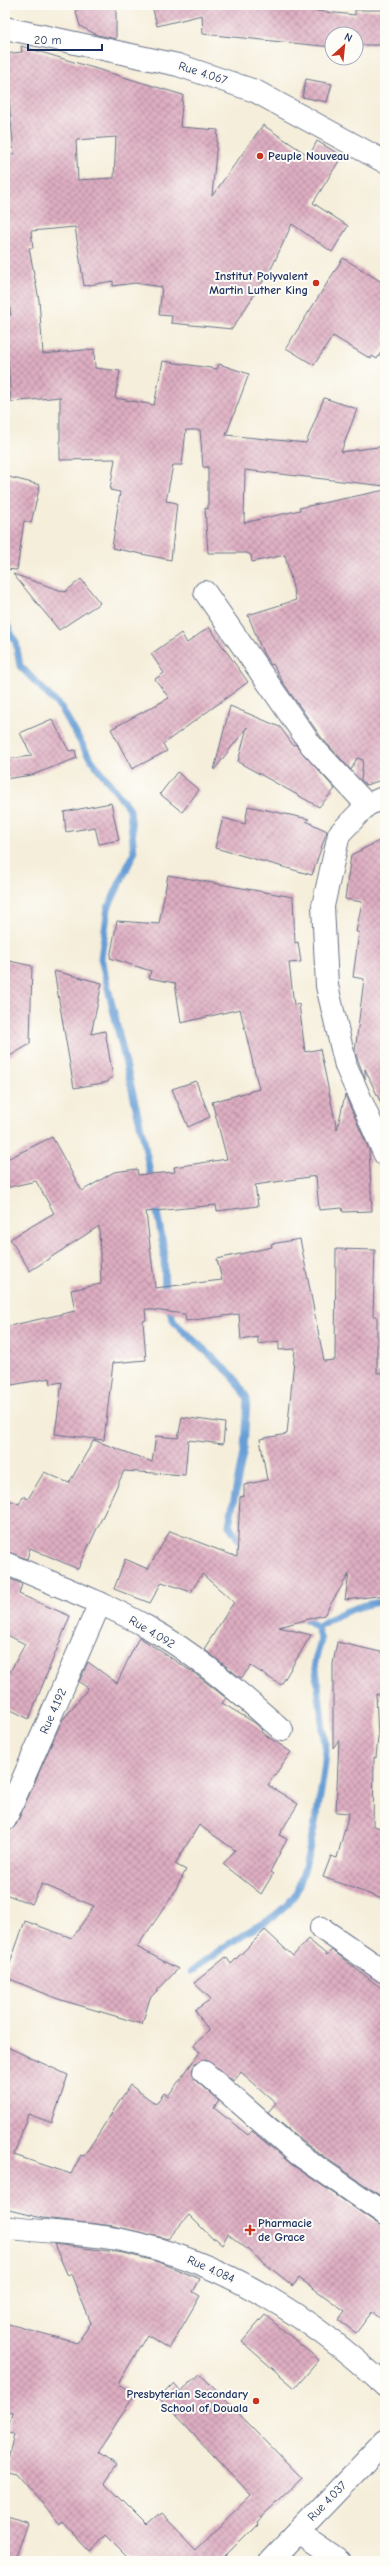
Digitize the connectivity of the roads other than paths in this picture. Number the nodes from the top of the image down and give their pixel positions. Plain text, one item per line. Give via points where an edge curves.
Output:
1 (5, 28) edge
2 (385, 162) edge
3 (205, 592) dead end
4 (376, 801) edge
5 (385, 1155) edge
6 (5, 1563) edge
7 (100, 1603) junction
8 (282, 1730) dead end
9 (5, 1820) edge
10 (321, 1928) dead end
11 (385, 1972) edge
12 (204, 2072) dead end
13 (385, 2214) edge
14 (5, 2226) edge
15 (385, 2386) edge
16 (385, 2441) edge
17 (298, 2532) junction
18 (270, 2561) edge
19 (340, 2561) edge

1 - 2 street, Rue 4.067 via 178,65 255,91
3 - 4 street via 311,745
4 - 5 street via 339,834 323,906 326,986 346,1066
6 - 7 street, Rue 4.092
7 - 8 street, Rue 4.092 via 151,1629 210,1668
7 - 9 street, Rue 4.192
10 - 11 street
12 - 13 street via 298,2154
14 - 15 street, Rue 4.084 via 125,2240 193,2260 268,2296 359,2361
16 - 17 street, Rue 4.037
17 - 18 street, Rue 4.037
17 - 19 street

